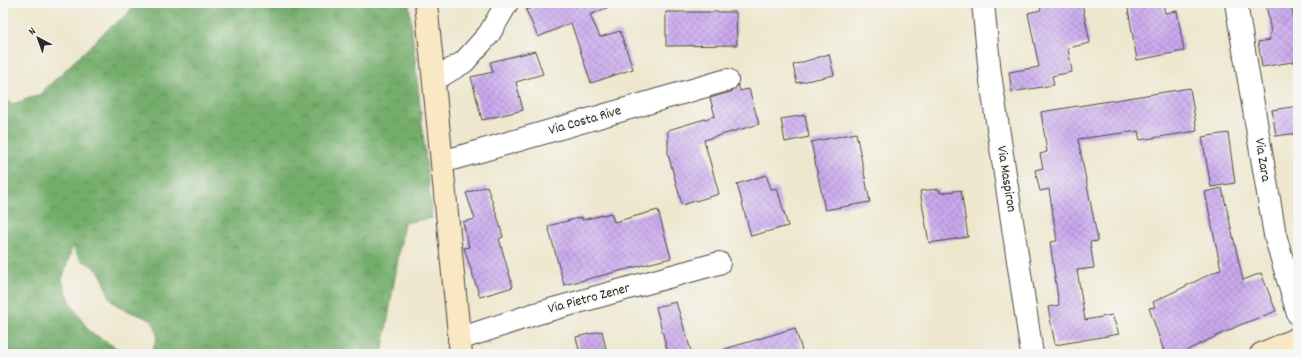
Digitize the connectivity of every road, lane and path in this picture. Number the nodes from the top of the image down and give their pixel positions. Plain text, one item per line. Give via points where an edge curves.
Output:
1 (426, 3) edge
2 (507, 3) edge
3 (983, 3) edge
4 (1236, 3) edge
5 (434, 80) junction
6 (727, 80) dead end
7 (442, 162) junction
8 (719, 263) dead end
9 (1298, 314) edge
10 (1298, 338) edge
11 (460, 346) edge
12 (1032, 354) edge
13 (1262, 354) edge

1 - 5 street
2 - 5 street via 489,34 464,62
3 - 12 street, Via Maspiron via 990,74
4 - 9 street, Via Zara via 1275,235
5 - 7 street
6 - 7 street, Via Costa Rive
7 - 11 street
8 - 11 street, Via Pietro Zener via 535,314
10 - 13 street

